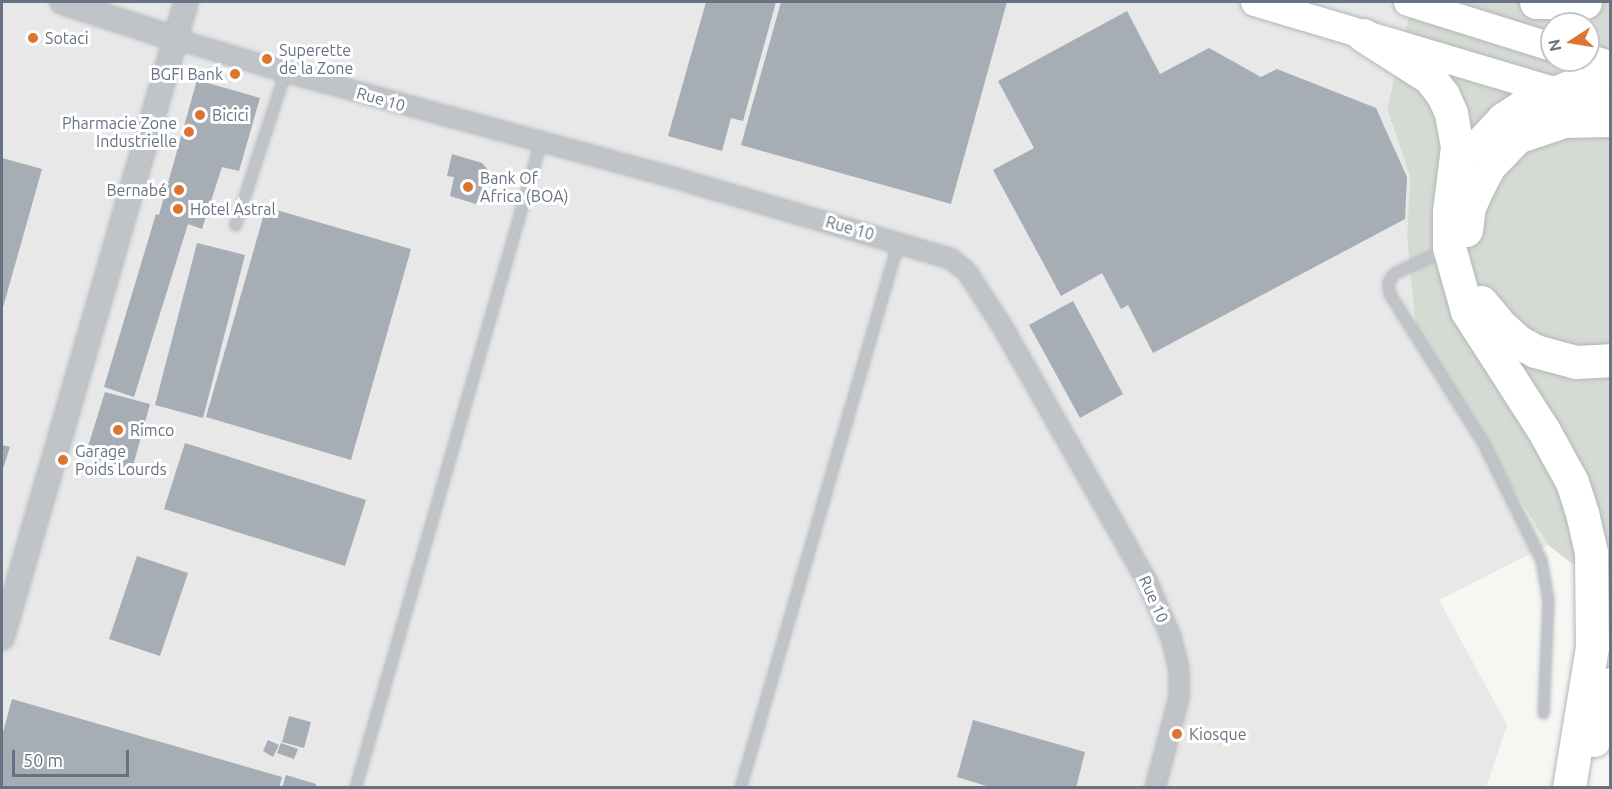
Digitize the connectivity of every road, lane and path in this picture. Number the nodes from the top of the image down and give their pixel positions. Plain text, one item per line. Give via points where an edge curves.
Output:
1 (62, 2) edge
2 (186, 2) edge
3 (1255, 2) edge
4 (1408, 2) edge
5 (1536, 2) edge
6 (1585, 2) edge
7 (1363, 35) junction
8 (176, 39) junction
9 (1540, 43) edge
10 (285, 72) junction
11 (1611, 75) edge
12 (1556, 91) junction
13 (1611, 108) edge
14 (1611, 120) edge
15 (540, 143) junction
16 (1454, 191) junction
17 (234, 225) dead end
18 (898, 242) junction
19 (1449, 247) junction
20 (1611, 360) edge
21 (2, 638) edge
22 (1611, 684) edge
23 (1543, 712) dead end
24 (355, 788) edge
25 (740, 788) edge
26 (1155, 788) edge
27 (1569, 788) edge
28 (1581, 788) edge

1 - 8 street
2 - 8 street
3 - 7 main road
4 - 9 main road
5 - 6 highway
7 - 12 main road
7 - 16 highway via 1430,78 1443,95 1451,113 1457,147
8 - 10 street, Rue 10
8 - 21 street
10 - 15 street, Rue 10
10 - 17 lane
11 - 12 highway
12 - 13 main road
12 - 16 highway via 1524,106 1485,136
14 - 20 highway via 1564,121 1517,137 1489,166 1479,185 1469,207 1464,238 1465,261 1484,308 1519,342 1576,362
15 - 18 street, Rue 10
15 - 24 lane
16 - 19 highway via 1449,211
18 - 25 lane
18 - 26 street, Rue 10 via 951,259 967,272 1002,326 1146,579 1171,637 1179,668 1179,698
19 - 23 lane via 1394,273 1388,282 1389,293 1482,441 1542,560 1548,600
19 - 27 highway via 1467,310 1572,482 1591,552 1592,647
22 - 28 highway

